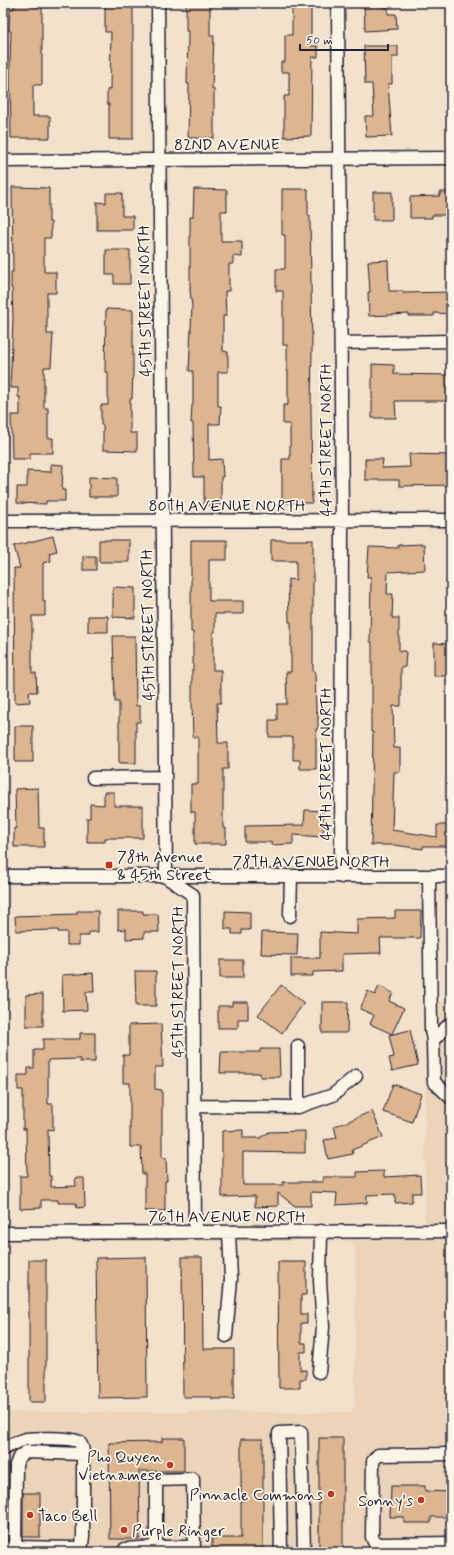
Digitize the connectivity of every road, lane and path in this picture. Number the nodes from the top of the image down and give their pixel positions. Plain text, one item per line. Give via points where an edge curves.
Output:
1 (158, 3) edge
2 (338, 3) edge
3 (451, 158) edge
4 (339, 159) junction
5 (3, 161) edge
6 (159, 161) junction
7 (451, 341) edge
8 (341, 343) junction
9 (342, 520) junction
10 (451, 520) edge
11 (3, 521) edge
12 (162, 521) junction
13 (165, 777) junction
14 (93, 778) dead end
15 (3, 876) edge
16 (291, 876) junction
17 (429, 876) junction
18 (451, 876) edge
19 (166, 877) junction
20 (341, 877) junction
21 (290, 916) dead end
22 (451, 1023) edge
23 (433, 1040) junction
24 (298, 1046) dead end
25 (356, 1076) dead end
26 (451, 1098) edge
27 (194, 1106) junction
28 (298, 1107) junction
29 (451, 1231) edge
30 (196, 1232) junction
31 (229, 1232) junction
32 (321, 1232) junction
33 (3, 1233) edge
34 (226, 1336) dead end
35 (319, 1372) dead end
36 (3, 1449) edge
37 (83, 1454) junction
38 (451, 1454) edge
39 (451, 1543) edge
40 (16, 1547) junction
41 (156, 1547) junction
42 (381, 1548) edge
43 (3, 1550) edge
44 (81, 1550) edge
45 (194, 1550) edge
46 (125, 1552) edge
47 (281, 1552) edge
48 (306, 1552) edge

1 - 6 street, 45TH STREET NORTH
2 - 4 street, 44TH STREET NORTH
3 - 4 street, 82ND AVENUE
4 - 6 street, 82ND AVENUE
4 - 8 street, 44TH STREET NORTH
5 - 6 street, 82ND AVENUE
6 - 12 street, 45TH STREET NORTH
7 - 8 street
8 - 9 street, 44TH STREET NORTH
9 - 10 street, 80TH AVENUE NORTH
9 - 12 street, 80TH AVENUE NORTH
9 - 20 street, 44TH STREET NORTH
11 - 12 street, 80TH AVENUE NORTH
12 - 13 street, 45TH STREET NORTH
13 - 14 street
13 - 19 street, 45TH STREET NORTH
15 - 19 street, 78TH AVENUE NORTH
16 - 19 street, 78TH AVENUE NORTH
16 - 20 street, 78TH AVENUE NORTH
16 - 21 street
17 - 18 street, 78TH AVENUE NORTH
17 - 20 street, 78TH AVENUE NORTH
17 - 23 street
19 - 27 street, 45TH STREET NORTH via 192,895
22 - 23 street
23 - 26 street via 434,1082
24 - 28 street
25 - 28 street via 333,1095
27 - 28 street
27 - 30 street, 45TH STREET NORTH
29 - 32 street, 76TH AVENUE NORTH
30 - 31 street, 76TH AVENUE NORTH
30 - 33 street, 76TH AVENUE NORTH
31 - 32 street, 76TH AVENUE NORTH
31 - 34 street via 230,1279
32 - 35 street via 320,1281 323,1327
36 - 37 street via 27,1439 71,1439 81,1445
37 - 40 street via 26,1452 19,1457 16,1465
37 - 44 street
38 - 42 street via 378,1455 372,1461 372,1537
39 - 42 street
40 - 43 street
40 - 44 street
41 - 45 street
41 - 45 street via 156,1480 193,1479
41 - 46 street via 125,1549
47 - 48 street via 279,1433 301,1432

